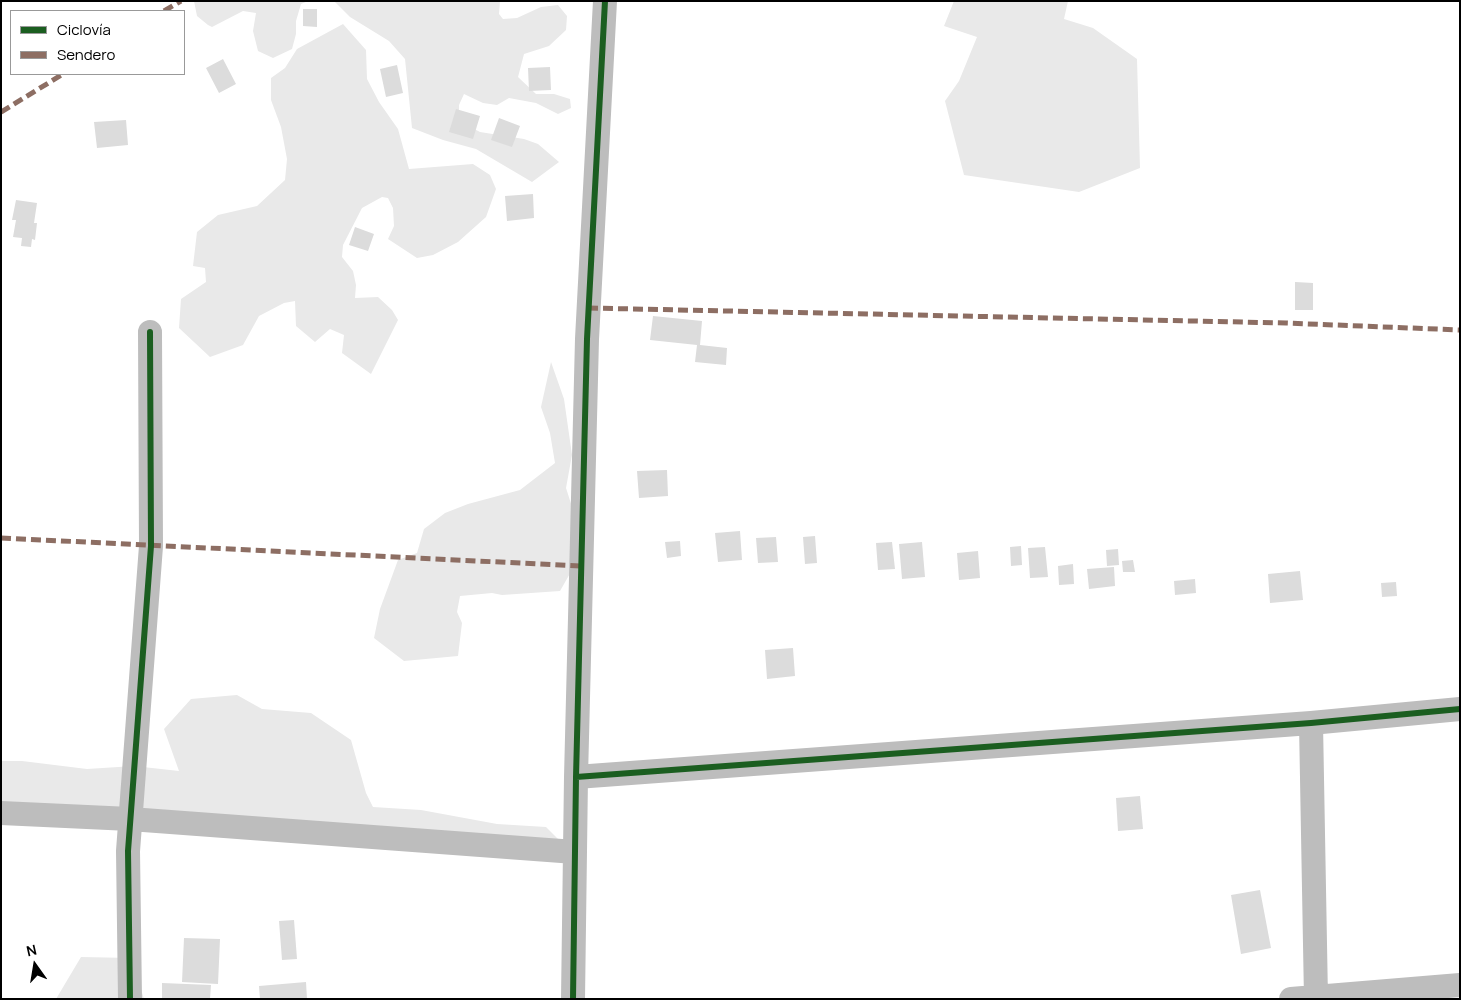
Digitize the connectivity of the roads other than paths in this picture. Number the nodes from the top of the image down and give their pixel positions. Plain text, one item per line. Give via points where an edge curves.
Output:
1 (605, 1) edge
2 (150, 332) dead end
3 (1460, 709) edge
4 (1311, 723) junction
5 (576, 777) junction
6 (1, 814) edge
7 (130, 819) junction
8 (575, 852) junction
9 (1460, 984) edge
10 (1316, 998) edge
11 (130, 999) edge
12 (573, 999) edge
13 (1291, 999) edge

1 - 5 street via 587,339
2 - 7 street via 151,546
3 - 4 street
4 - 5 street
4 - 10 street
5 - 8 street
6 - 7 street
7 - 8 street
7 - 11 street
8 - 12 street
9 - 10 street
10 - 13 street

